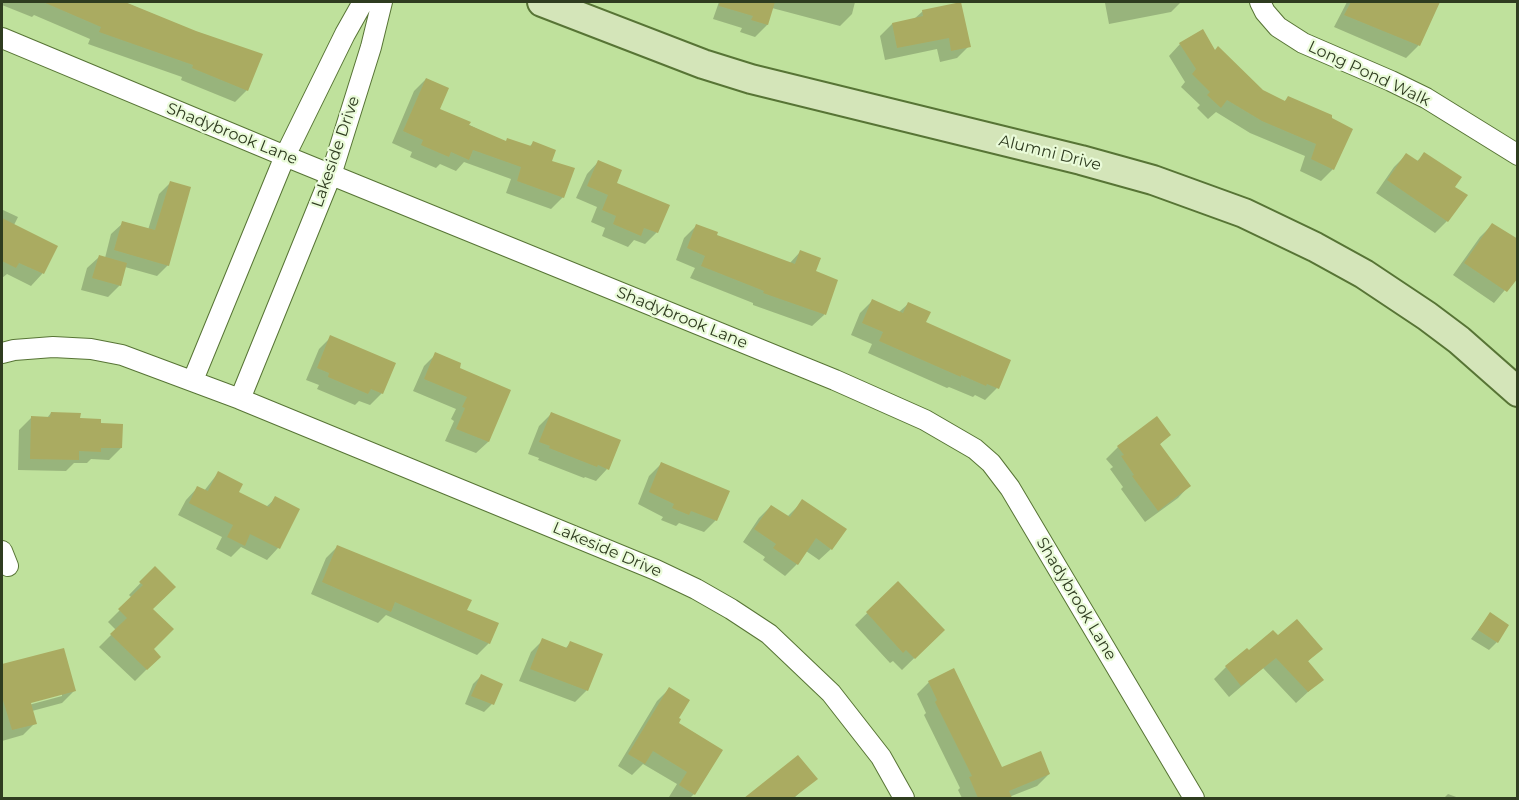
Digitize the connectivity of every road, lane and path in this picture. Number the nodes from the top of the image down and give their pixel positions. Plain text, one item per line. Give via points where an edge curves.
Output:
1 (363, 2) edge
2 (382, 2) edge
3 (542, 2) edge
4 (1260, 2) edge
5 (2, 38) edge
6 (1517, 154) edge
7 (285, 156) junction
8 (331, 175) junction
9 (2, 353) edge
10 (193, 380) junction
11 (1518, 392) edge
12 (240, 399) junction
13 (904, 798) edge
14 (1194, 798) edge

1 - 7 street
2 - 8 street, Lakeside Drive
3 - 11 main road, Alumni Drive via 752,79 1091,163 1153,180 1244,213 1364,274 1459,340
4 - 6 street, Long Pond Walk via 1278,27 1303,43 1426,98
5 - 7 street, Shadybrook Lane
7 - 8 street, Shadybrook Lane
7 - 10 street
8 - 12 street, Lakeside Drive
8 - 14 street, Shadybrook Lane via 835,380 925,420 975,449 992,463 1010,488
9 - 10 street, Lakeside Drive via 53,347 91,349 122,355
10 - 12 street, Lakeside Drive
12 - 13 street, Lakeside Drive via 656,570 731,609 769,634 831,693 881,757

